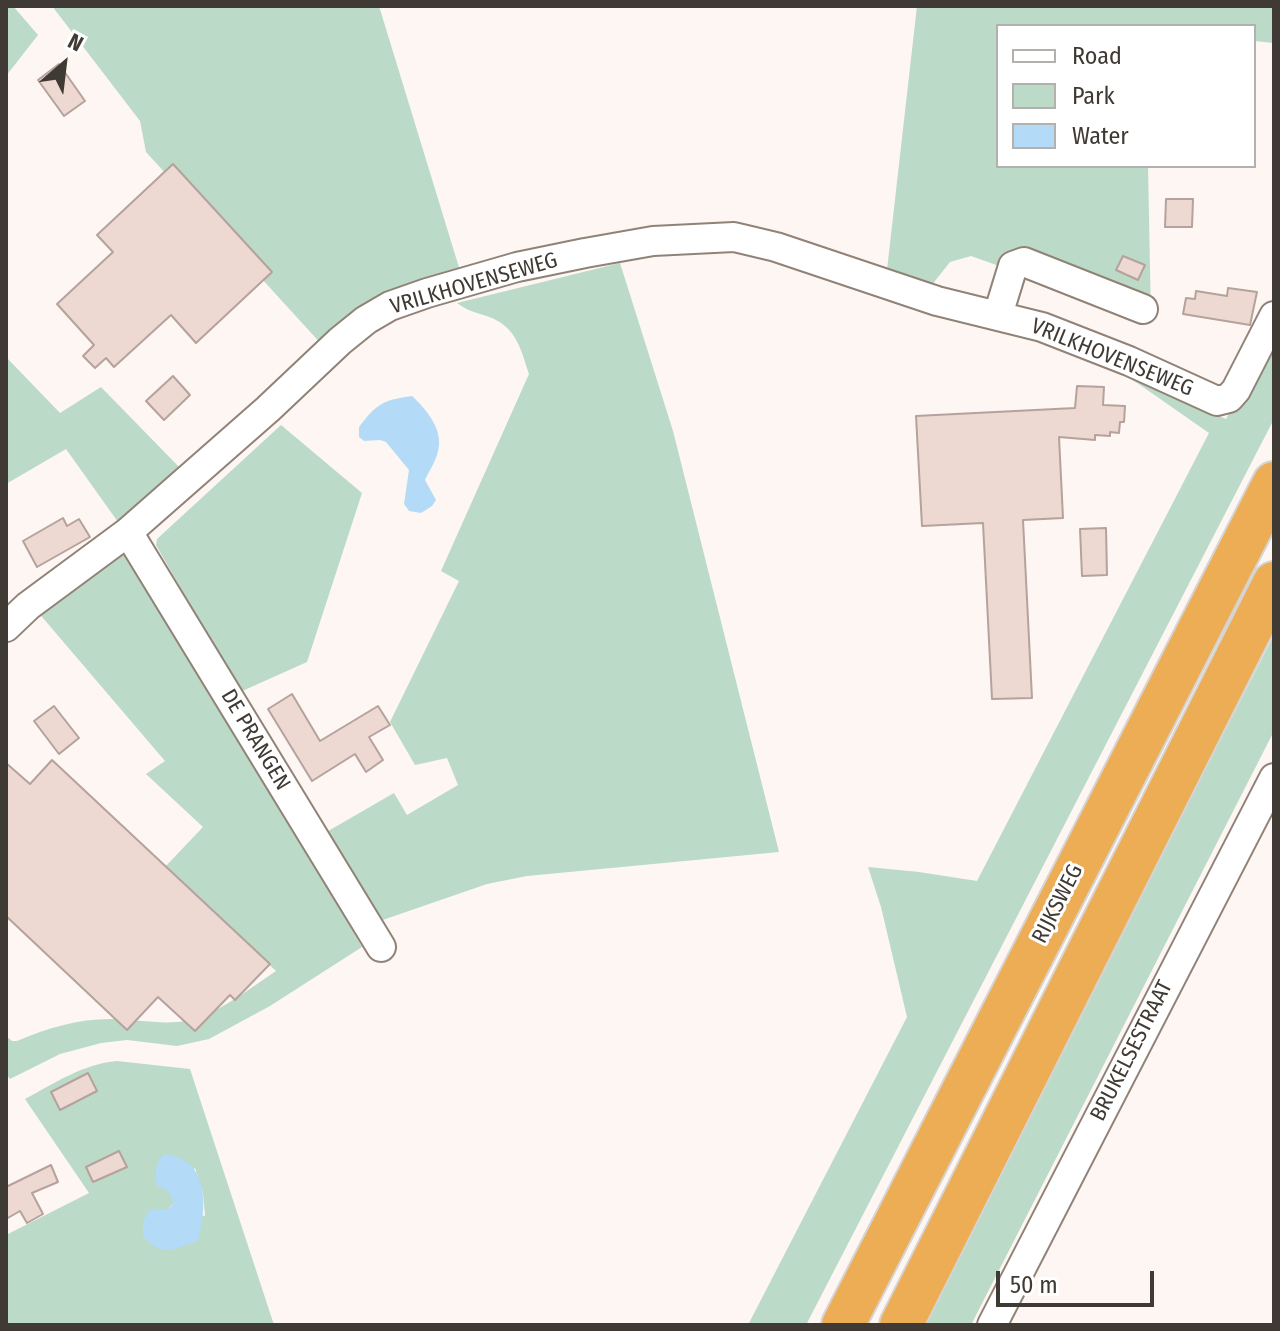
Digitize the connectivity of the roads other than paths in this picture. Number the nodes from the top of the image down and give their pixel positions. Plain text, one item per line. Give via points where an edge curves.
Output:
1 (1143, 309) dead end
2 (998, 315) junction
3 (1274, 316) edge
4 (1274, 483) edge
5 (128, 532) junction
6 (1274, 583) edge
7 (6, 627) edge
8 (1274, 778) edge
9 (381, 947) dead end
10 (843, 1325) edge
11 (901, 1325) edge
12 (992, 1325) edge

1 - 2 street via 1024,262 1013,266
2 - 3 street, VRILKHOVENSEWEG via 1079,340 1217,401 1236,390
2 - 5 street, VRILKHOVENSEWEG via 734,237 653,241 517,267 390,306 366,320
4 - 10 highway, RIJKSWEG
5 - 7 street, VRILKHOVENSEWEG
5 - 9 street, DE PRANGEN
6 - 11 highway
8 - 12 street, BRUKELSESTRAAT

